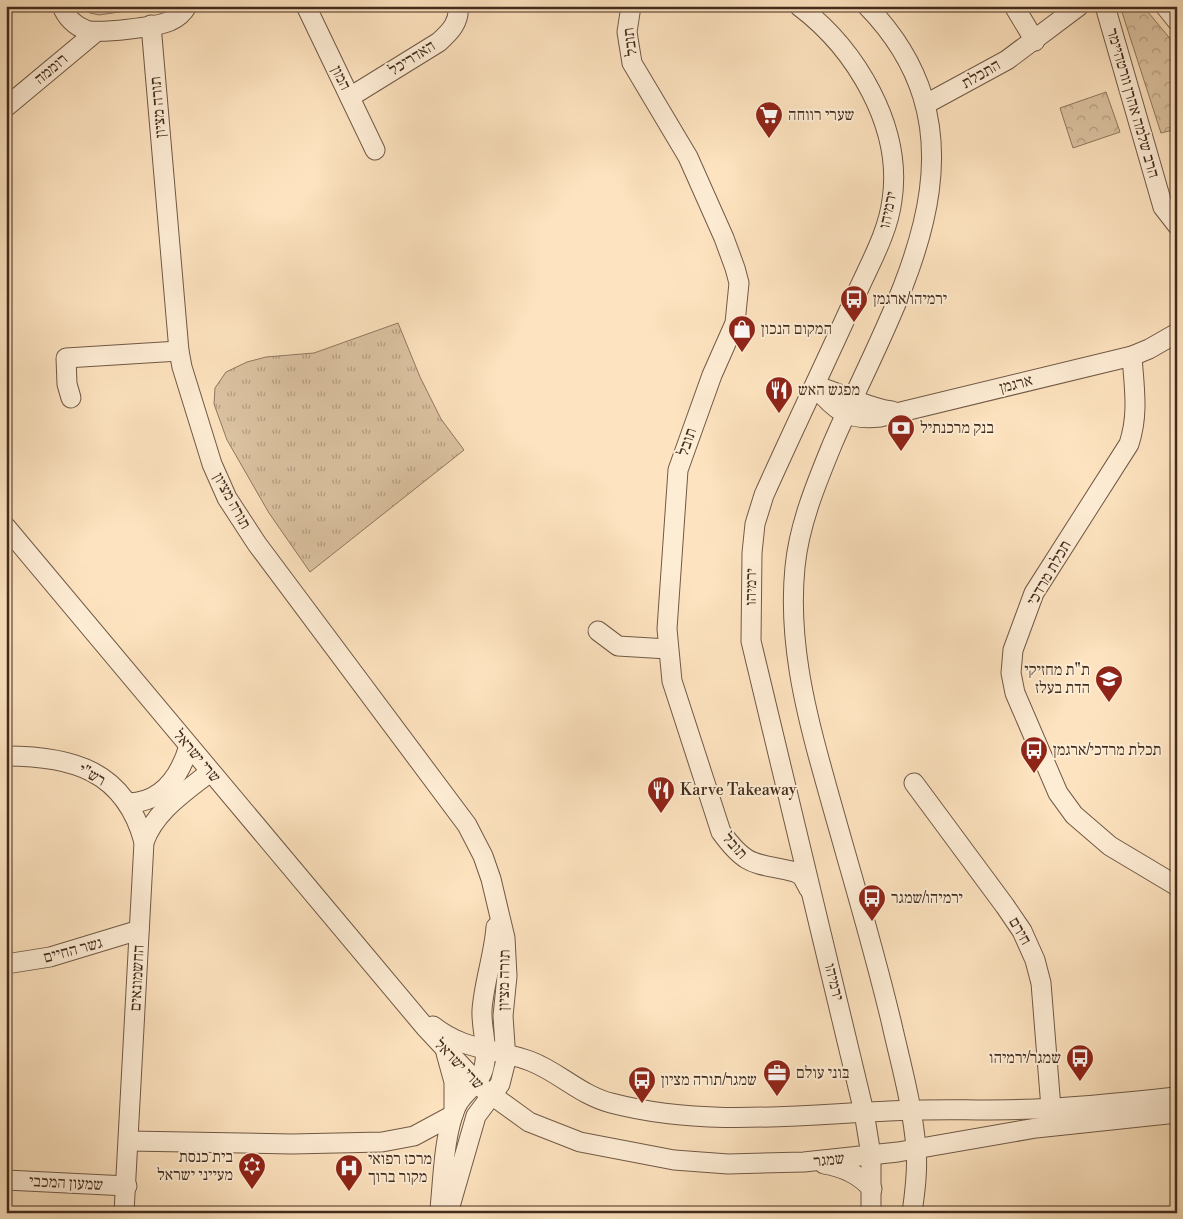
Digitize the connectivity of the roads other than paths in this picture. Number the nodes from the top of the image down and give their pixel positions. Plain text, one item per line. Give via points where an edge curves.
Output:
1 (62, 6) edge
2 (187, 6) edge
3 (306, 6) edge
4 (458, 6) edge
5 (631, 6) edge
6 (799, 6) edge
7 (867, 6) edge
8 (1014, 6) edge
9 (1079, 6) edge
10 (1105, 6) edge
11 (1164, 6) edge
12 (1177, 21) edge
13 (151, 25) junction
14 (96, 32) junction
15 (1035, 41) junction
16 (350, 97) junction
17 (926, 104) junction
18 (6, 107) edge
19 (375, 150) dead end
20 (1177, 225) edge
21 (1177, 333) edge
22 (179, 351) junction
23 (1132, 356) junction
24 (815, 386) junction
25 (70, 398) dead end
26 (849, 406) junction
27 (6, 527) edge
28 (598, 631) dead end
29 (668, 649) junction
30 (189, 746) junction
31 (6, 756) edge
32 (210, 772) junction
33 (914, 783) dead end
34 (129, 803) junction
35 (798, 835) junction
36 (144, 842) junction
37 (778, 868) junction
38 (1177, 886) edge
39 (811, 892) junction
40 (497, 906) junction
41 (139, 930) junction
42 (6, 964) edge
43 (388, 985) junction
44 (443, 1048) junction
45 (486, 1050) junction
46 (506, 1054) junction
47 (477, 1083) junction
48 (492, 1097) junction
49 (1177, 1097) edge
50 (1050, 1108) junction
51 (910, 1110) junction
52 (864, 1112) junction
53 (1177, 1113) edge
54 (453, 1115) junction
55 (129, 1141) junction
56 (916, 1149) junction
57 (871, 1155) junction
58 (804, 1162) junction
59 (6, 1180) edge
60 (127, 1186) junction
61 (872, 1189) junction
62 (124, 1213) edge
63 (440, 1213) edge
64 (448, 1213) edge
65 (871, 1213) edge
66 (912, 1213) edge

1 - 14 street via 76,25
2 - 13 street via 173,20
3 - 16 street, המון
4 - 16 street, האדריכל via 456,22 439,42
5 - 29 street, תובל via 627,32 632,63 688,156 724,238 739,283 735,323 712,375 678,470
6 - 24 street, ירמיהו via 835,40 871,91 889,140 894,178 893,199 879,244
7 - 17 street via 907,57
8 - 15 street
9 - 15 street, התכלת
10 - 20 street, הרב שלמה אהרן וורטהיימר via 1163,207
11 - 12 street
13 - 14 street
13 - 22 street, תורה מציון
14 - 18 street, רוממה
15 - 17 street, התכלת
16 - 19 street, המון
17 - 26 street via 933,160 931,192 922,232 907,281
21 - 23 street, ארגמן
22 - 25 street via 66,358
22 - 40 street, תורה מציון via 212,464 227,498 257,544 467,825 483,856
23 - 26 street, ארגמן via 900,411
23 - 38 street, תכלת מרדכי via 1135,426 1128,444 1034,593 1013,650 1011,673 1015,693 1058,793 1074,815 1110,846
24 - 26 street, ארגמן
24 - 35 street, ירמיהו via 764,495 756,524 750,585 750,641
26 - 51 street via 801,532 794,591 797,654 809,723 886,1000
27 - 30 street, שרי ישראל
28 - 29 street via 618,646
29 - 37 street, תובל via 672,681 721,832 734,850 750,863
30 - 32 street, שרי ישראל
30 - 34 street via 180,771 166,788 146,801
31 - 34 street, רש"י via 58,760 86,769 118,790
32 - 36 street, החשמונאים via 161,813
32 - 43 street, שרי ישראל
33 - 50 street, חירם via 1022,931 1035,960 1041,983
34 - 36 street, רש"י
35 - 37 street via 793,861
35 - 39 street, ירמיהו
36 - 41 street, החשמונאים
37 - 39 street, תובל via 802,876
39 - 52 street, ירמיהו
40 - 45 street, תורה מציון via 482,1008
40 - 46 street, תורה מציון via 507,959 503,1016
41 - 42 street, גשר החיים via 50,957
41 - 55 street, החשמונאים
43 - 44 street, שרי ישראל
43 - 45 street, שרי ישראל via 445,1034
44 - 47 street, שרי ישראל
44 - 54 street via 454,1082
45 - 46 street, שרי ישראל
45 - 47 street, תורה מציון via 484,1068
46 - 48 street, תורה מציון via 505,1073
46 - 52 street via 538,1065 593,1098 640,1110 730,1118
47 - 48 street, שרי ישראל
47 - 54 street via 461,1098
48 - 58 street, שמגר via 545,1130 617,1151 704,1163 759,1165
48 - 64 street, תורה מציון via 476,1116
49 - 50 street
50 - 51 street
51 - 52 street
51 - 56 street
52 - 57 street, ירמיהו
53 - 56 street, שמגר via 1036,1128
54 - 55 street via 414,1136 382,1142
54 - 63 street
55 - 60 street, החשמונאים
56 - 57 street, שמגר
56 - 66 street
57 - 58 street, שמגר
57 - 61 street, ירמיהו
58 - 61 street via 843,1168 859,1176
59 - 60 street, שמעון המכבי
60 - 62 street, החשמונאים
61 - 65 street, ירמיהו

